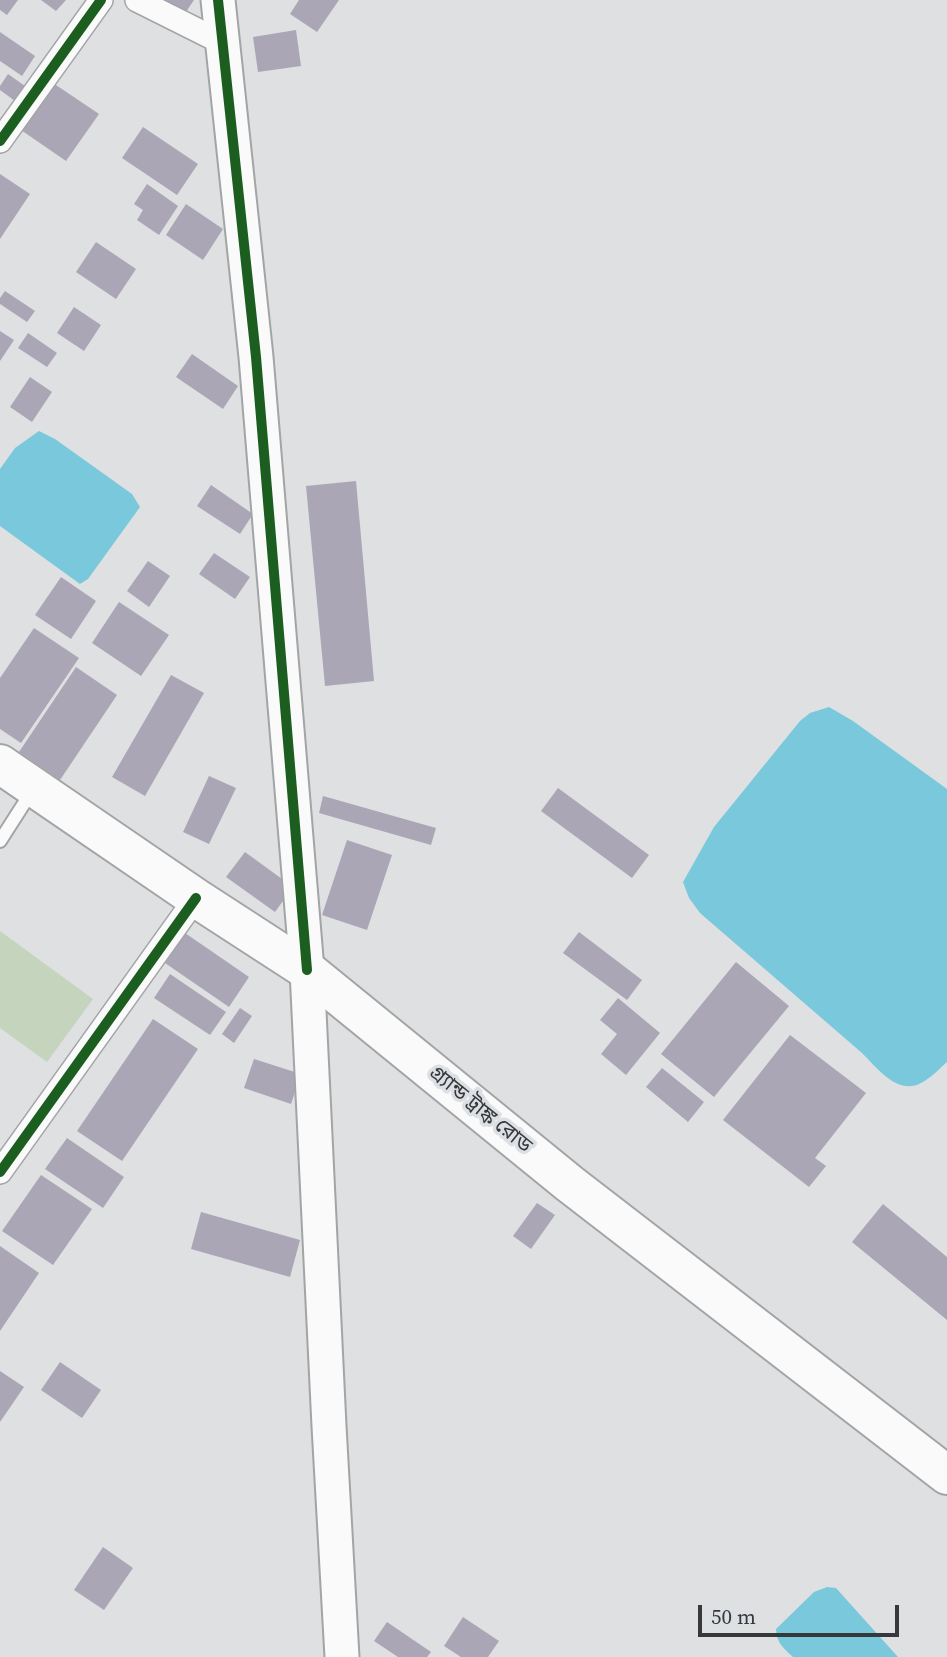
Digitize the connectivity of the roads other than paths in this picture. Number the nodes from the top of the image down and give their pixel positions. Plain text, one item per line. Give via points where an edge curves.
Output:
1 (101, 0) edge
2 (137, 0) edge
3 (218, 0) edge
4 (223, 43) junction
5 (0, 141) edge
6 (0, 764) edge
7 (34, 788) junction
8 (0, 841) edge
9 (195, 898) junction
10 (307, 970) junction
11 (0, 1172) edge
12 (947, 1475) edge
13 (342, 1657) edge

1 - 5 street
2 - 4 street
3 - 4 street
4 - 10 street via 257,357
6 - 7 highway, গ্র্যান্ড ট্রাঙ্ক রোড
7 - 8 lane
7 - 9 highway, গ্র্যান্ড ট্রাঙ্ক রোড
9 - 10 highway, গ্র্যান্ড ট্রাঙ্ক রোড
9 - 11 street
10 - 12 highway, গ্র্যান্ড ট্রাঙ্ক রোড via 570,1184
10 - 13 street

